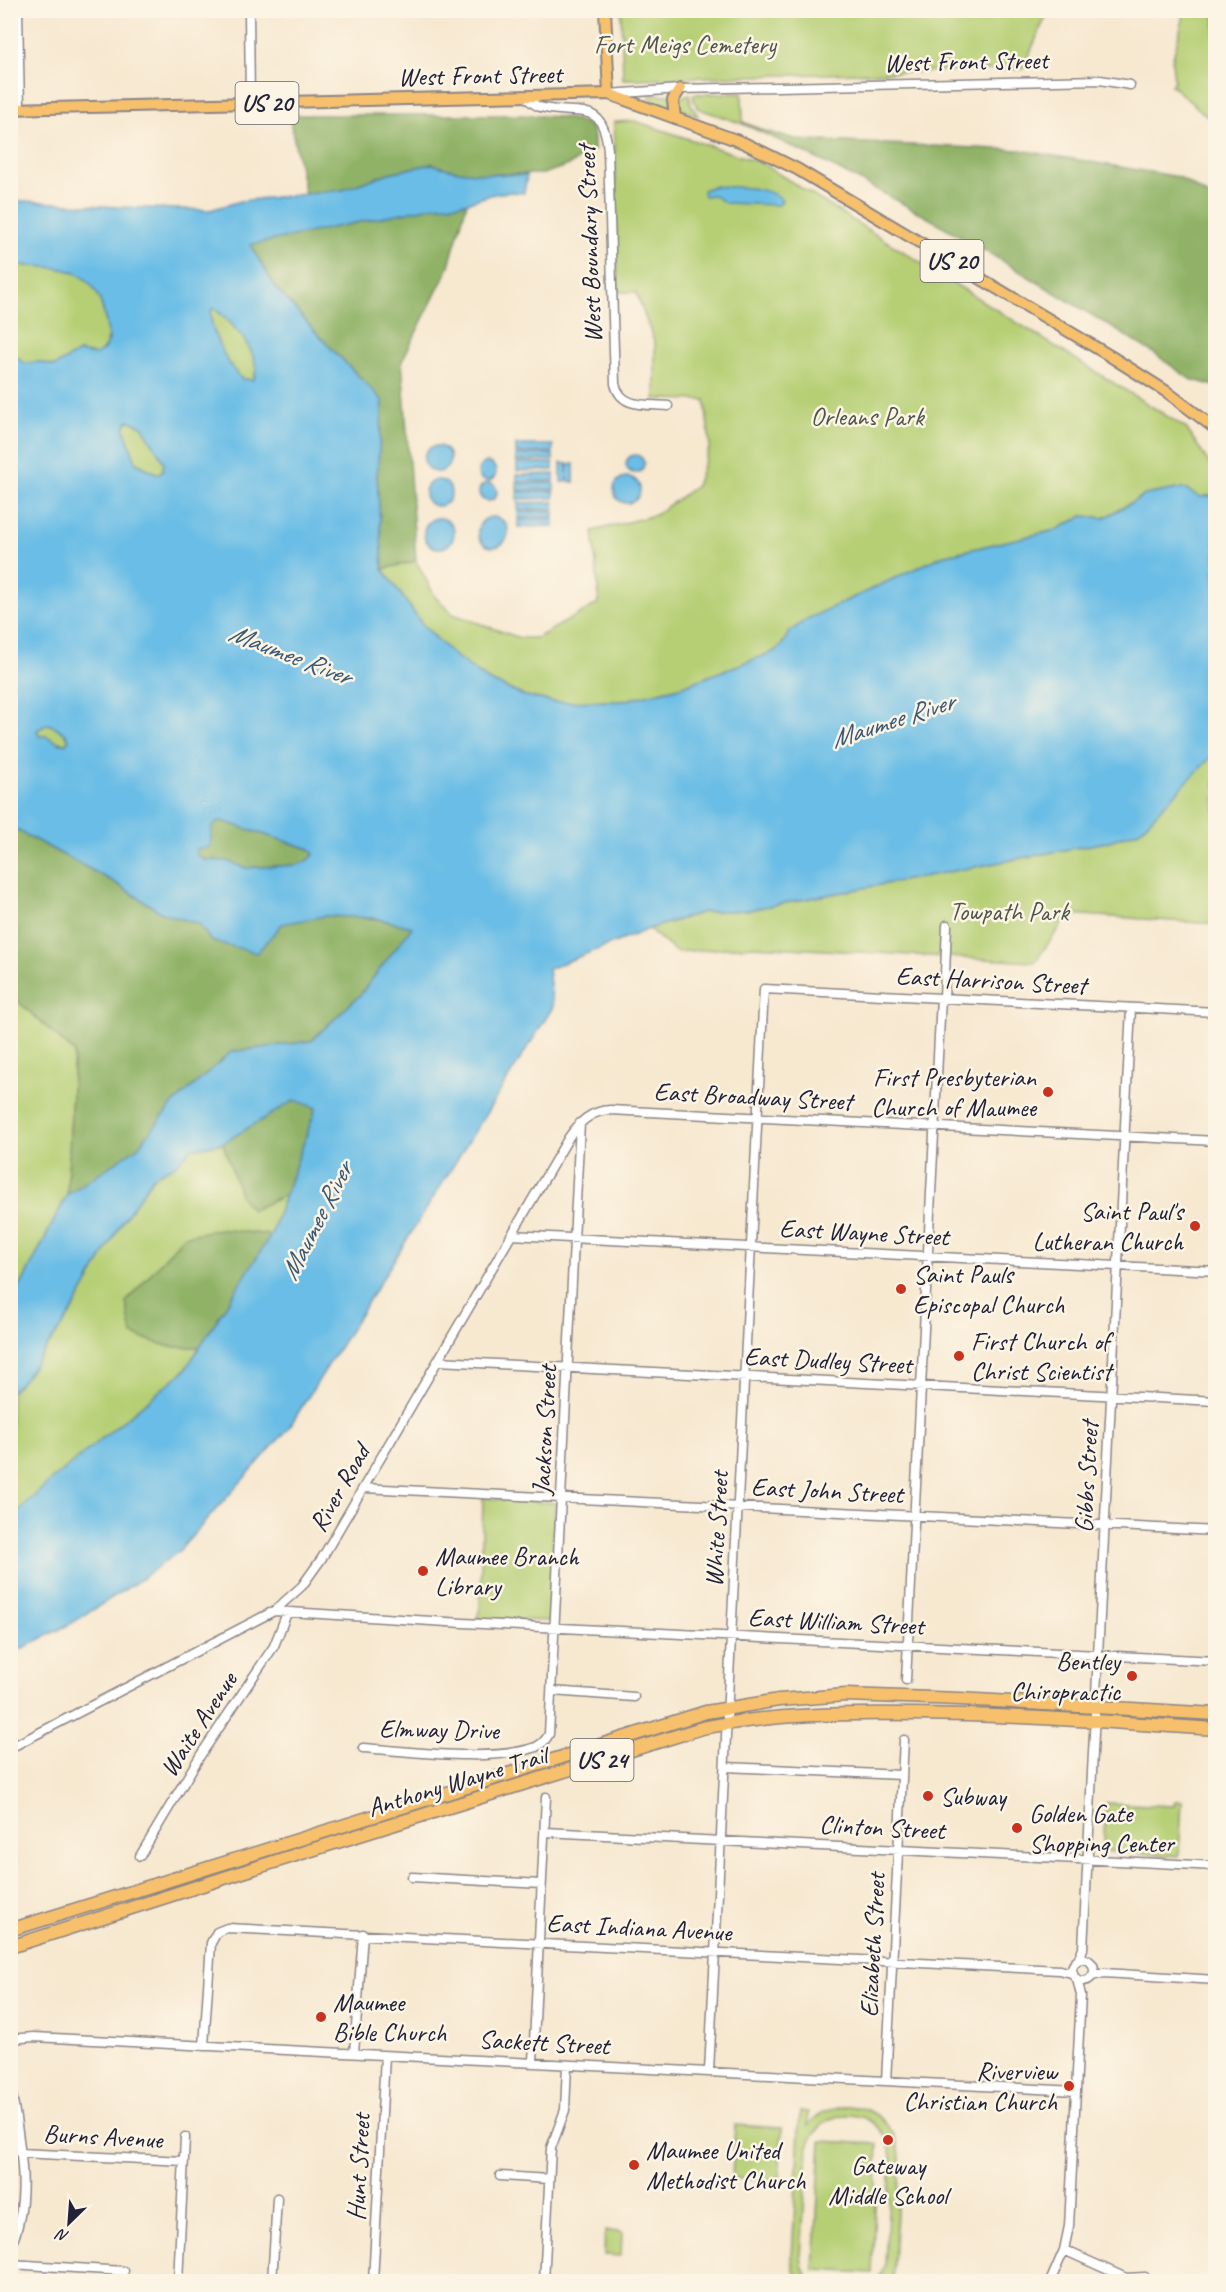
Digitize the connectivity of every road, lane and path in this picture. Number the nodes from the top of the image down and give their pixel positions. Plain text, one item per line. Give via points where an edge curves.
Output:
1 (18, 10) edge
2 (249, 10) edge
3 (605, 10) edge
4 (1130, 85) dead end
5 (680, 89) junction
6 (609, 94) junction
7 (524, 96) junction
8 (250, 103) junction
9 (15, 109) edge
10 (675, 118) junction
11 (668, 406) dead end
12 (1214, 424) edge
13 (946, 925) dead end
14 (764, 989) joint
15 (943, 998) junction
16 (1131, 1008) junction
17 (1215, 1012) edge
18 (757, 1117) junction
19 (580, 1122) junction
20 (934, 1127) junction
21 (1124, 1136) junction
22 (1215, 1141) edge
23 (511, 1235) junction
24 (574, 1238) junction
25 (751, 1247) junction
26 (928, 1257) junction
27 (1118, 1266) junction
28 (1215, 1270) edge
29 (438, 1361) junction
30 (567, 1368) junction
31 (745, 1377) junction
32 (921, 1386) junction
33 (1111, 1396) junction
34 (1215, 1401) edge
35 (364, 1488) junction
36 (562, 1497) junction
37 (738, 1506) junction
38 (915, 1515) junction
39 (1104, 1525) junction
40 (1215, 1531) edge
41 (274, 1611) junction
42 (287, 1613) junction
43 (555, 1627) junction
44 (732, 1636) junction
45 (908, 1646) junction
46 (1098, 1655) junction
47 (1215, 1661) edge
48 (906, 1680) dead end
49 (552, 1691) junction
50 (634, 1697) dead end
51 (1095, 1707) junction
52 (728, 1709) junction
53 (1215, 1714) edge
54 (1094, 1721) junction
55 (727, 1723) junction
56 (1215, 1729) edge
57 (546, 1740) joint
58 (904, 1740) dead end
59 (10, 1748) edge
60 (363, 1748) dead end
61 (725, 1767) junction
62 (902, 1775) junction
63 (546, 1797) dead end
64 (545, 1832) junction
65 (721, 1840) junction
66 (898, 1849) junction
67 (140, 1856) dead end
68 (1087, 1860) junction
69 (1215, 1866) edge
70 (412, 1877) dead end
71 (541, 1884) junction
72 (10, 1930) edge
73 (363, 1934) junction
74 (539, 1943) junction
75 (10, 1947) edge
76 (716, 1953) junction
77 (892, 1962) junction
78 (1083, 1970) junction
79 (1215, 1980) edge
80 (10, 2039) edge
81 (204, 2046) junction
82 (354, 2053) junction
83 (385, 2055) junction
84 (532, 2062) junction
85 (567, 2064) junction
86 (709, 2071) junction
87 (886, 2081) junction
88 (10, 2082) edge
89 (1076, 2091) junction
90 (185, 2137) dead end
91 (20, 2153) junction
92 (184, 2160) junction
93 (500, 2176) dead end
94 (549, 2179) junction
95 (277, 2198) dead end
96 (10, 2248) edge
97 (1064, 2250) junction
98 (10, 2264) edge
99 (124, 2271) dead end
100 (1145, 2277) dead end
101 (178, 2282) edge
102 (272, 2282) edge
103 (373, 2282) edge
104 (544, 2282) edge
105 (1050, 2282) edge

1 - 9 street
2 - 8 street
3 - 6 main road
4 - 5 street, West Front Street via 1100,80
5 - 6 street, West Front Street
5 - 10 main road via 673,100
6 - 7 main road, West Front Street / US 20
6 - 10 main road, US 20
7 - 8 main road, West Front Street / US 20
7 - 11 street, West Boundary Street via 539,106 590,114 605,129 617,394 639,404
8 - 9 main road, West Front Street / US 20
10 - 12 main road, US 20 via 744,143 797,169 1110,356
13 - 15 street
14 - 15 street, East Harrison Street
14 - 18 street, White Street
15 - 16 street, East Harrison Street
15 - 20 street
16 - 17 street, East Harrison Street
16 - 21 street, Gibbs Street
18 - 19 street, East Broadway Street via 610,1110
18 - 20 street, East Broadway Street
18 - 25 street, White Street
19 - 23 street, River Road
19 - 24 street, Jackson Street
20 - 21 street, East Broadway Street
20 - 26 street
21 - 22 street, East Broadway Street
21 - 27 street, Gibbs Street
23 - 24 street, East Wayne Street
23 - 29 street, River Road
24 - 25 street, East Wayne Street
24 - 30 street, Jackson Street
25 - 26 street, East Wayne Street
25 - 31 street, White Street
26 - 27 street, East Wayne Street
26 - 32 street
27 - 28 street, East Wayne Street
27 - 33 street, Gibbs Street
29 - 30 street, East Dudley Street
29 - 35 street, River Road
30 - 31 street, East Dudley Street
30 - 36 street, Jackson Street
31 - 32 street, East Dudley Street
31 - 37 street, White Street
32 - 33 street, East Dudley Street
32 - 38 street
33 - 34 street, East Dudley Street
33 - 39 street, Gibbs Street
35 - 36 street, East John Street
35 - 41 street, River Road via 311,1575
36 - 37 street, East John Street
36 - 43 street, Jackson Street
37 - 38 street, East John Street
37 - 44 street, White Street
38 - 39 street, East John Street
38 - 45 street
39 - 40 street, East John Street
39 - 46 street, Gibbs Street
41 - 42 street, East William Street
41 - 59 street, River Road
42 - 43 street, East William Street
42 - 67 street, Waite Avenue via 274,1646 200,1756
43 - 44 street, East William Street
43 - 49 street, Jackson Street
44 - 45 street, East William Street
44 - 52 street, White Street
45 - 46 street, East William Street
45 - 48 street
46 - 47 street, East William Street
46 - 51 street, Gibbs Street
49 - 50 street
49 - 57 street, Jackson Street
51 - 52 highway, Anthony Wayne Trail / US 24 via 846,1695
51 - 53 highway, Anthony Wayne Trail / US 24
51 - 54 street, Gibbs Street
52 - 55 street, White Street
52 - 72 highway, Anthony Wayne Trail / US 24 via 706,1712
54 - 55 highway, Anthony Wayne Trail / US 24 via 969,1713 823,1713
54 - 56 highway, Anthony Wayne Trail / US 24
54 - 68 street, Gibbs Street
55 - 61 street, White Street
55 - 75 highway, Anthony Wayne Trail / US 24 via 348,1838
57 - 60 street, Elmway Drive via 535,1747 492,1754
58 - 62 street, Elizabeth Street
61 - 62 street
61 - 65 street, White Street
62 - 66 street, Elizabeth Street
63 - 64 street
64 - 65 street, Clinton Street
64 - 71 street
65 - 66 street, Clinton Street
65 - 76 street, White Street
66 - 68 street, Clinton Street
66 - 77 street, Elizabeth Street
68 - 69 street, Clinton Street
68 - 78 street, Gibbs Street
70 - 71 street
71 - 74 street
73 - 74 street, East Indiana Avenue
73 - 81 street, East Indiana Avenue via 238,1928 217,1932 210,1946
73 - 82 street
74 - 76 street, East Indiana Avenue
74 - 84 street
76 - 77 street, East Indiana Avenue
76 - 86 street, White Street
77 - 78 street, East Indiana Avenue
77 - 87 street, Elizabeth Street
78 - 79 street, East Indiana Avenue
78 - 89 street, Gibbs Street
80 - 81 street, Sackett Street
81 - 82 street, Sackett Street
82 - 83 street, Sackett Street
83 - 84 street, Sackett Street
83 - 103 street, Hunt Street
84 - 85 street, Sackett Street
85 - 86 street, Sackett Street
85 - 94 street via 565,2110 551,2148
86 - 87 street, Sackett Street
87 - 89 street, Sackett Street
88 - 91 street
89 - 97 street, Gibbs Street via 1069,2226
90 - 92 street
91 - 92 street, Burns Avenue
91 - 96 street via 22,2214
92 - 101 street
93 - 94 street
94 - 104 street
95 - 102 street
97 - 100 street via 1126,2278
97 - 105 street, Gibbs Street
98 - 99 street

